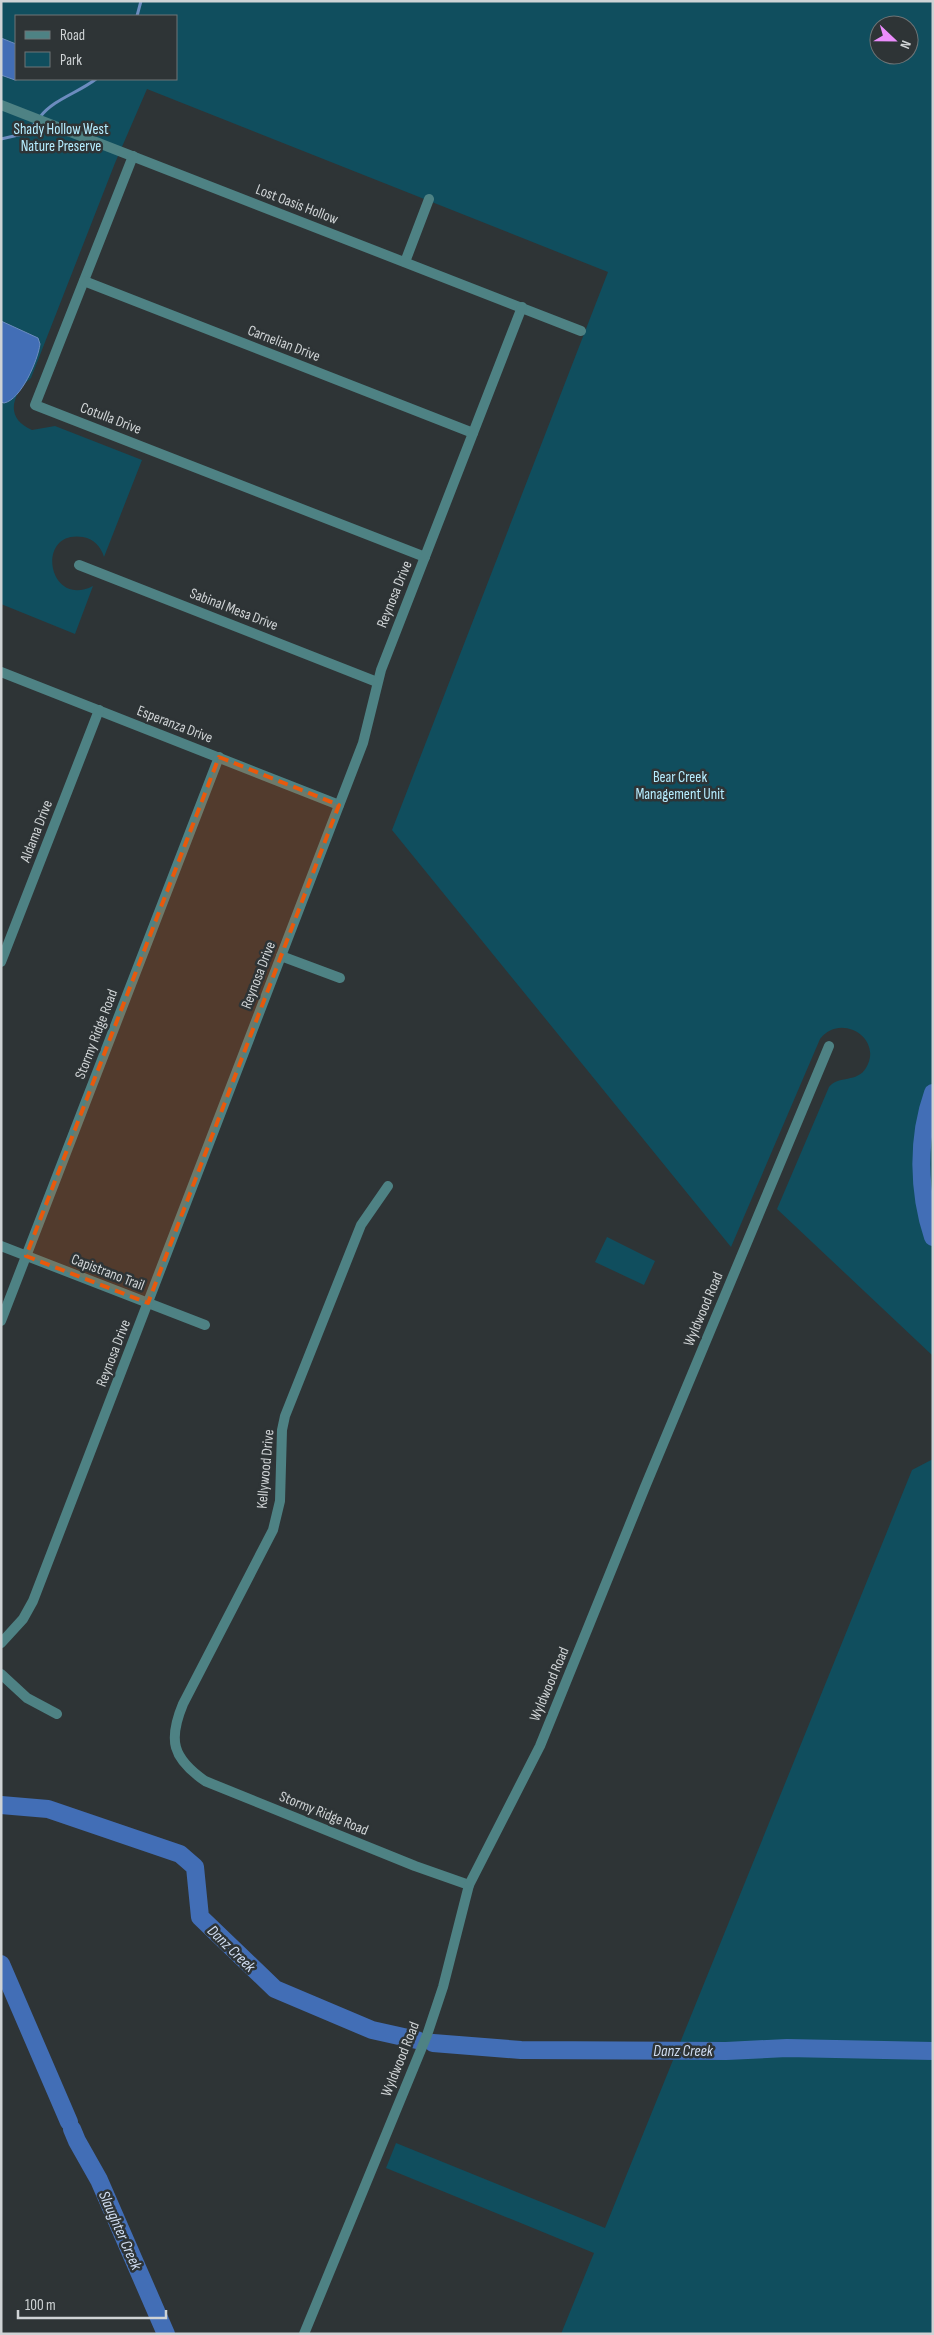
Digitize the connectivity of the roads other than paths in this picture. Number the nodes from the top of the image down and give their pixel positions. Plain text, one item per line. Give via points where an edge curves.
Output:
1 (1, 104) edge
2 (133, 156) junction
3 (429, 199) dead end
4 (405, 262) junction
5 (84, 281) junction
6 (522, 307) junction
7 (581, 331) dead end
8 (473, 433) junction
9 (425, 557) junction
10 (80, 565) dead end
11 (1, 672) edge
12 (377, 682) junction
13 (99, 710) junction
14 (219, 757) junction
15 (339, 805) junction
16 (281, 956) junction
17 (1, 962) edge
18 (340, 978) dead end
19 (829, 1046) dead end
20 (388, 1186) dead end
21 (1, 1246) edge
22 (26, 1256) junction
23 (148, 1303) junction
24 (1, 1321) edge
25 (205, 1325) dead end
26 (1, 1643) edge
27 (1, 1674) edge
28 (57, 1714) dead end
29 (178, 1753) joint
30 (469, 1885) junction
31 (304, 2334) edge

1 - 2 street, Lost Oasis Hollow
2 - 4 street, Lost Oasis Hollow
2 - 5 street, Cotulla Drive
3 - 4 street
4 - 6 street, Lost Oasis Hollow
5 - 8 street, Carnelian Drive
5 - 9 street, Cotulla Drive via 35,405
6 - 7 street, Lost Oasis Hollow
6 - 8 street, Reynosa Drive
8 - 9 street, Reynosa Drive
9 - 12 street, Reynosa Drive
10 - 12 street, Sabinal Mesa Drive
11 - 13 street, Esperanza Drive
12 - 15 street, Reynosa Drive via 366,734
13 - 14 street, Esperanza Drive
13 - 17 street, Aldama Drive
14 - 15 street, Esperanza Drive
14 - 22 street, Stormy Ridge Road
15 - 16 street, Reynosa Drive
16 - 18 street
16 - 23 street, Reynosa Drive
19 - 30 street, Wyldwood Road via 540,1746
20 - 29 street, Kellywood Drive via 360,1225 302,1371 282,1430 280,1501 273,1530 183,1704 173,1732
21 - 22 street, Capistrano Trail
22 - 23 street, Capistrano Trail
22 - 24 street, Stormy Ridge Road
23 - 25 street, Capistrano Trail
23 - 26 street, Reynosa Drive via 33,1601 23,1619
27 - 28 street via 27,1698
29 - 30 street, Stormy Ridge Road via 205,1781
30 - 31 street, Wyldwood Road via 427,2035

